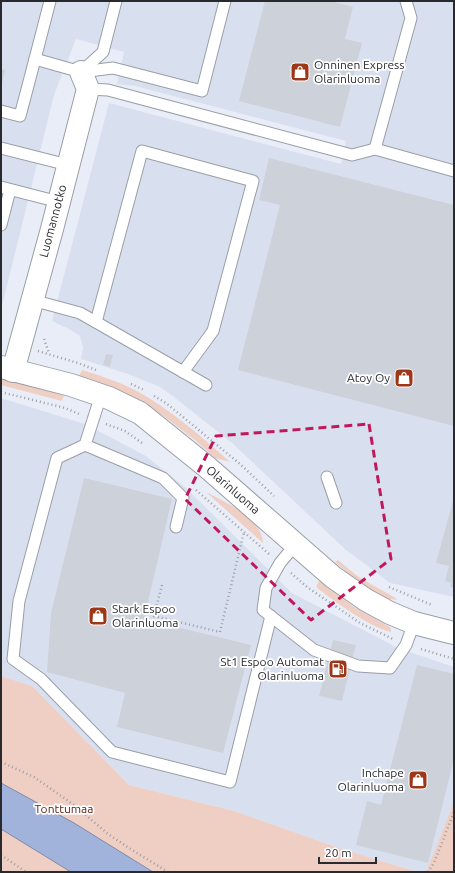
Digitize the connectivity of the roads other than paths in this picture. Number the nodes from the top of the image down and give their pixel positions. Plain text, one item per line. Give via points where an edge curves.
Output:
1 (50, 1) edge
2 (116, 1) edge
3 (224, 1) edge
4 (406, 1) edge
5 (35, 59) junction
6 (84, 80) junction
7 (1, 112) edge
8 (1, 148) edge
9 (375, 149) junction
10 (68, 165) junction
11 (454, 171) edge
12 (6, 189) edge
13 (59, 202) junction
14 (1, 225) edge
15 (32, 300) junction
16 (96, 322) junction
17 (7, 369) edge
18 (183, 372) junction
19 (206, 385) dead end
20 (101, 395) junction
21 (85, 446) junction
22 (327, 477) dead end
23 (336, 503) dead end
24 (176, 527) dead end
25 (296, 545) junction
26 (271, 616) junction
27 (414, 623) junction
28 (454, 633) edge

1 - 5 lane
2 - 6 lane via 103,52
3 - 6 lane via 202,91 113,68
4 - 9 lane via 411,18
5 - 6 lane
5 - 7 lane via 20,116
6 - 9 lane via 108,90 352,156
6 - 10 main road, Luomannotko
8 - 10 lane
9 - 11 lane
10 - 13 main road, Luomannotko
12 - 13 lane
12 - 14 lane
13 - 15 main road, Luomannotko
15 - 16 lane via 80,313
15 - 17 main road, Luomannotko
16 - 18 lane
16 - 18 lane via 142,151 253,181 213,331
17 - 20 main road, Olarinluoma
18 - 19 lane
20 - 21 lane
20 - 25 main road, Olarinluoma via 140,413 207,467
21 - 24 lane via 163,478 183,498
21 - 26 lane via 57,458 19,601 13,659 41,679 112,752 230,782
22 - 23 lane
25 - 26 lane via 280,563 266,588 263,610
25 - 27 main road, Olarinluoma via 333,577 366,600
26 - 27 lane via 314,650 358,666 390,668 406,645
27 - 28 main road, Olarinluoma

